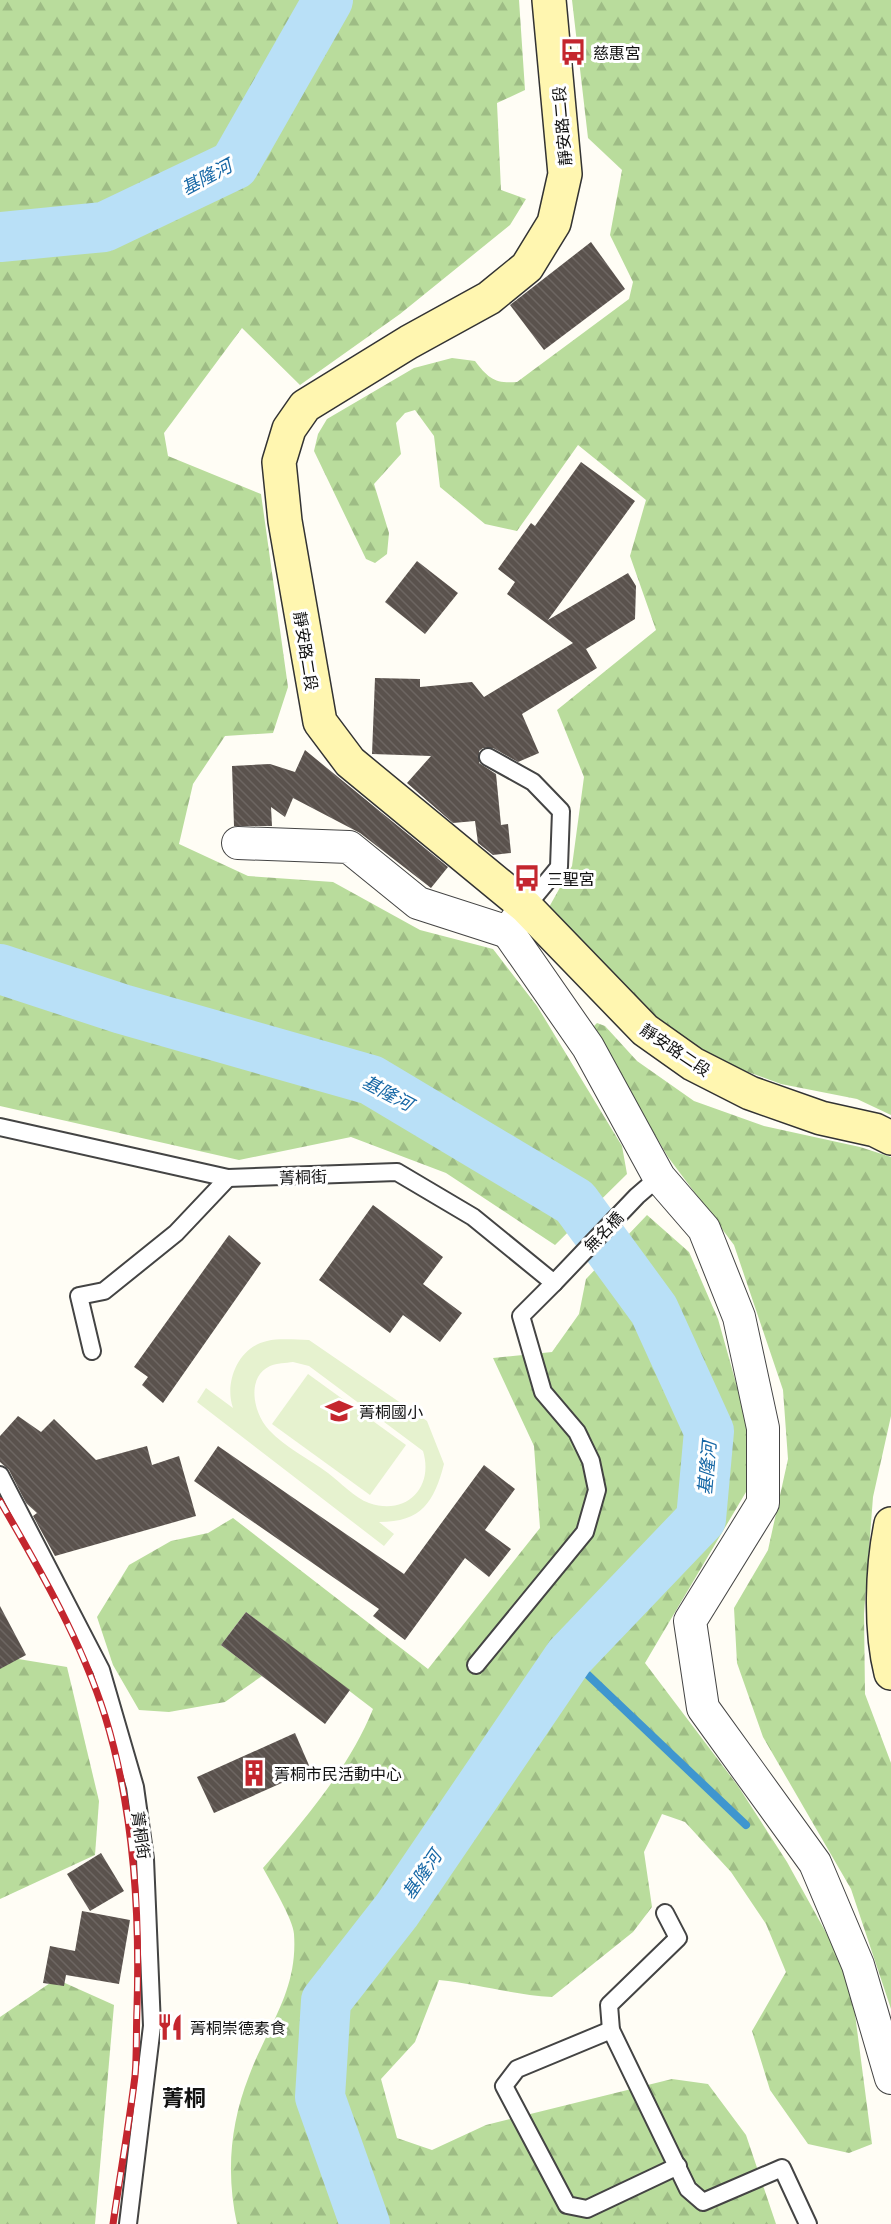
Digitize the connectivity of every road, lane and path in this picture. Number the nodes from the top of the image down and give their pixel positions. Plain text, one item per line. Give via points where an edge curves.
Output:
1 (549, 0) edge
2 (488, 757) dead end
3 (238, 843) dead end
4 (517, 919) junction
5 (0, 1126) edge
6 (891, 1138) edge
7 (228, 1178) junction
8 (648, 1187) junction
9 (554, 1283) junction
10 (92, 1351) dead end
11 (0, 1475) edge
12 (891, 1524) edge
13 (476, 1665) dead end
14 (891, 1673) edge
15 (665, 1913) dead end
16 (610, 2030) junction
17 (891, 2078) edge
18 (678, 2166) junction
19 (128, 2224) edge
20 (808, 2224) edge

1 - 4 main road, 靜安路二段 via 565,174 554,223 527,267 489,298 305,406 289,429 279,462 285,521 320,722 350,762
2 - 4 lane via 533,782 561,811 559,867
3 - 4 street via 349,848 418,903
4 - 6 main road, 靜安路二段 via 645,1030 693,1064 750,1093
4 - 8 street via 588,1047
5 - 7 lane, 菁桐街
7 - 9 lane, 菁桐街 via 397,1172 473,1217
7 - 10 lane via 176,1233 104,1291 79,1296
8 - 9 lane, 無名橋
8 - 17 street via 704,1229 739,1317 763,1428 763,1503 690,1622 703,1708 814,1863 858,1965
9 - 13 lane via 521,1316 543,1392 577,1432 591,1461 597,1490 585,1532
11 - 19 lane, 菁桐街 via 101,1670 135,1787 146,1859 152,2026
12 - 14 main road via 885,1550 885,1638
15 - 16 lane via 678,1938 609,2005
16 - 18 lane
16 - 18 lane via 517,2069 504,2086 567,2205 587,2209
18 - 20 lane via 688,2189 703,2202 782,2168

